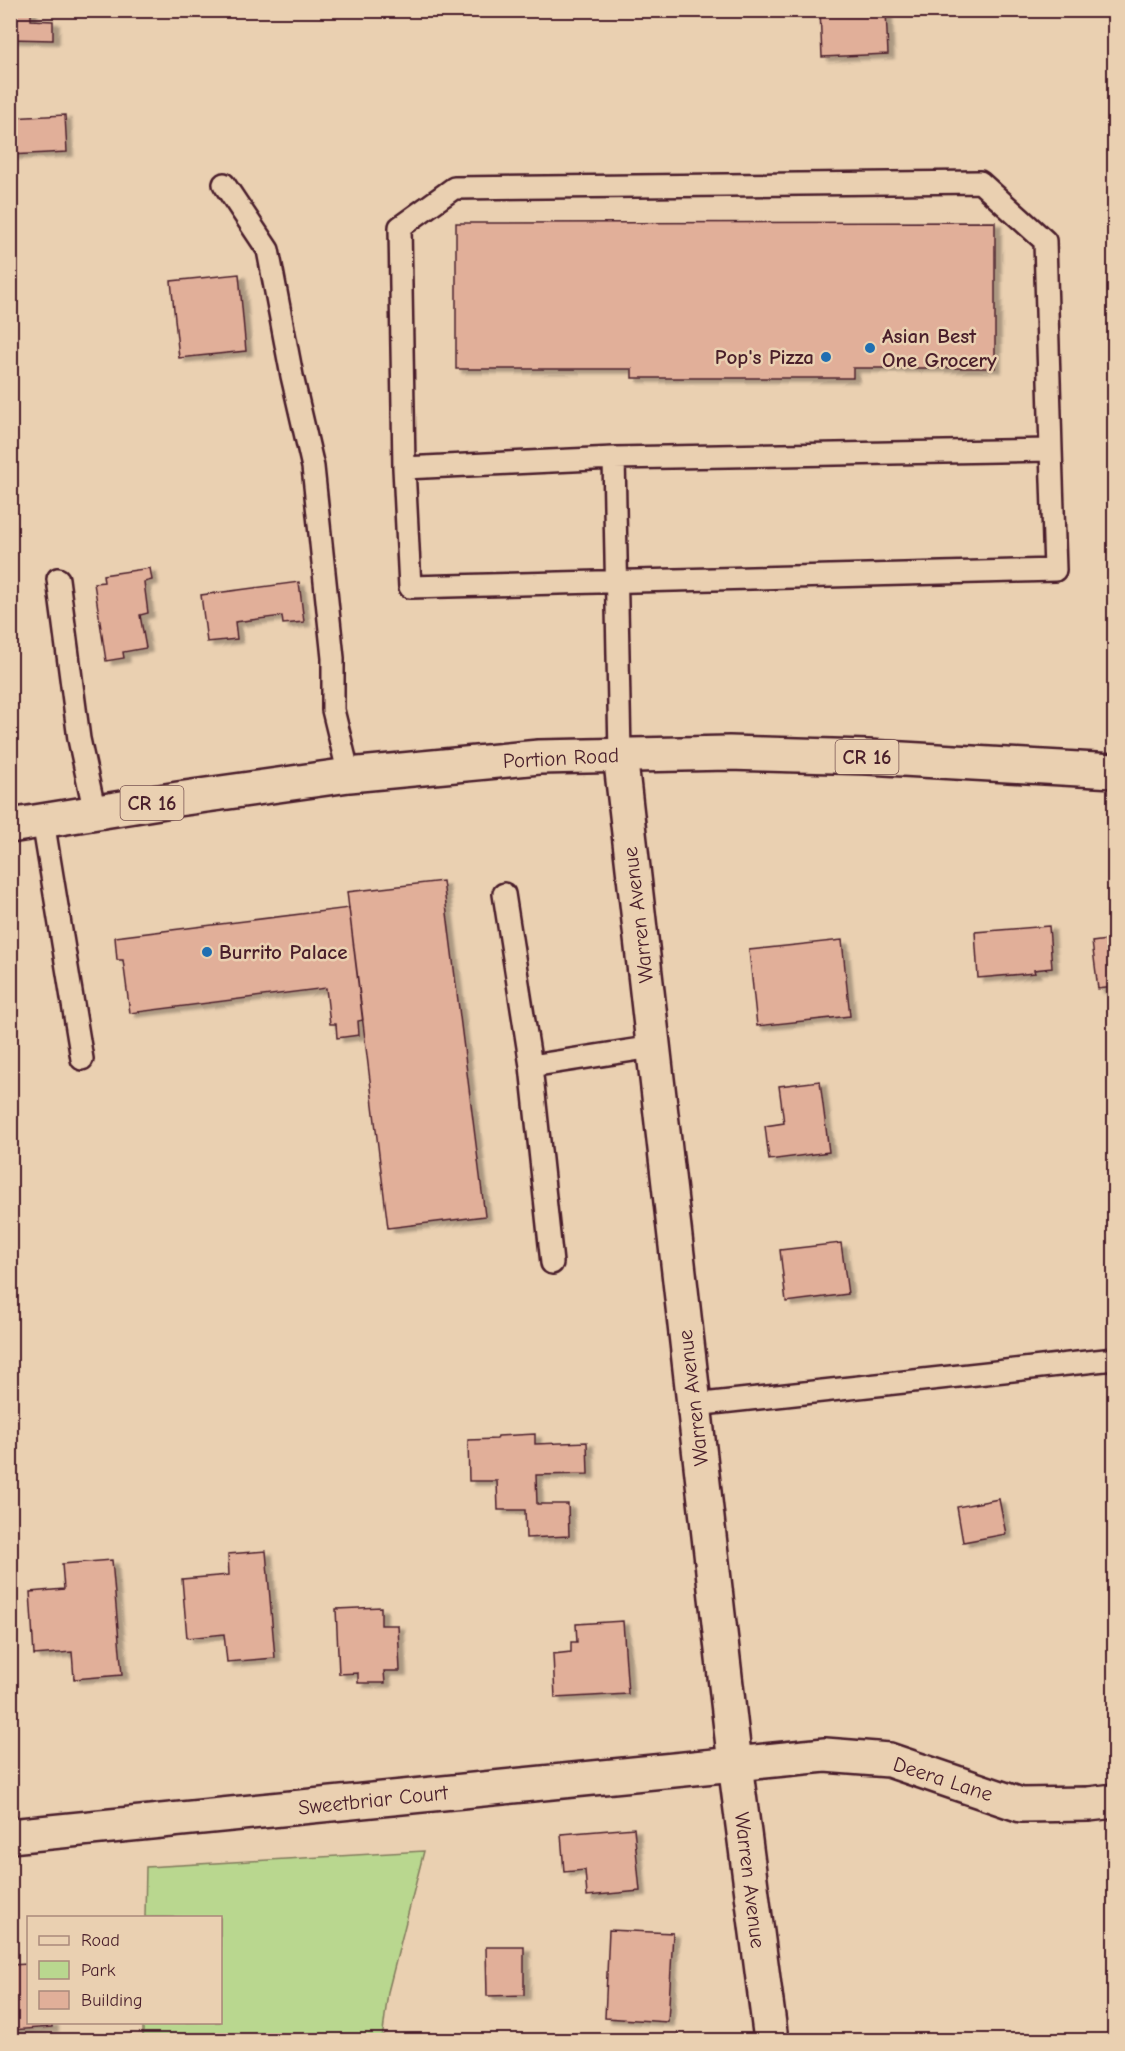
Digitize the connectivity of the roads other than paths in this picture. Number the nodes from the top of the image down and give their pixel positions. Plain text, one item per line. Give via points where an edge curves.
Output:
1 (224, 184) dead end
2 (1051, 450) junction
3 (615, 458) junction
4 (404, 468) junction
5 (58, 579) dead end
6 (617, 582) junction
7 (620, 754) junction
8 (1114, 771) edge
9 (349, 775) junction
10 (95, 813) junction
11 (43, 821) junction
12 (10, 826) edge
13 (504, 894) dead end
14 (653, 1047) junction
15 (82, 1059) dead end
16 (531, 1066) junction
17 (552, 1263) dead end
18 (1114, 1359) edge
19 (694, 1405) junction
20 (735, 1764) junction
21 (1114, 1802) edge
22 (10, 1836) edge
23 (771, 2040) edge

1 - 9 lane via 269,257 313,467 333,658 333,710
2 - 3 lane
2 - 4 lane via 1045,241 980,182 454,188 400,227
2 - 6 lane via 1055,570
3 - 4 lane
3 - 6 lane
4 - 6 lane via 410,587
5 - 10 lane via 79,739
6 - 7 lane
7 - 8 street, Portion Road / CR 16 via 868,757
7 - 9 street, Portion Road / CR 16 via 538,757
7 - 14 street, Warren Avenue
9 - 10 street, Portion Road / CR 16
10 - 11 street, Portion Road / CR 16
11 - 12 street, Portion Road / CR 16
11 - 15 lane
13 - 16 lane
14 - 16 lane
14 - 19 street, Warren Avenue
16 - 17 lane
18 - 19 lane
19 - 20 street, Warren Avenue
20 - 21 street, Deera Lane via 825,1755 889,1760 1022,1805
20 - 22 street, Sweetbriar Court
20 - 23 street, Warren Avenue

